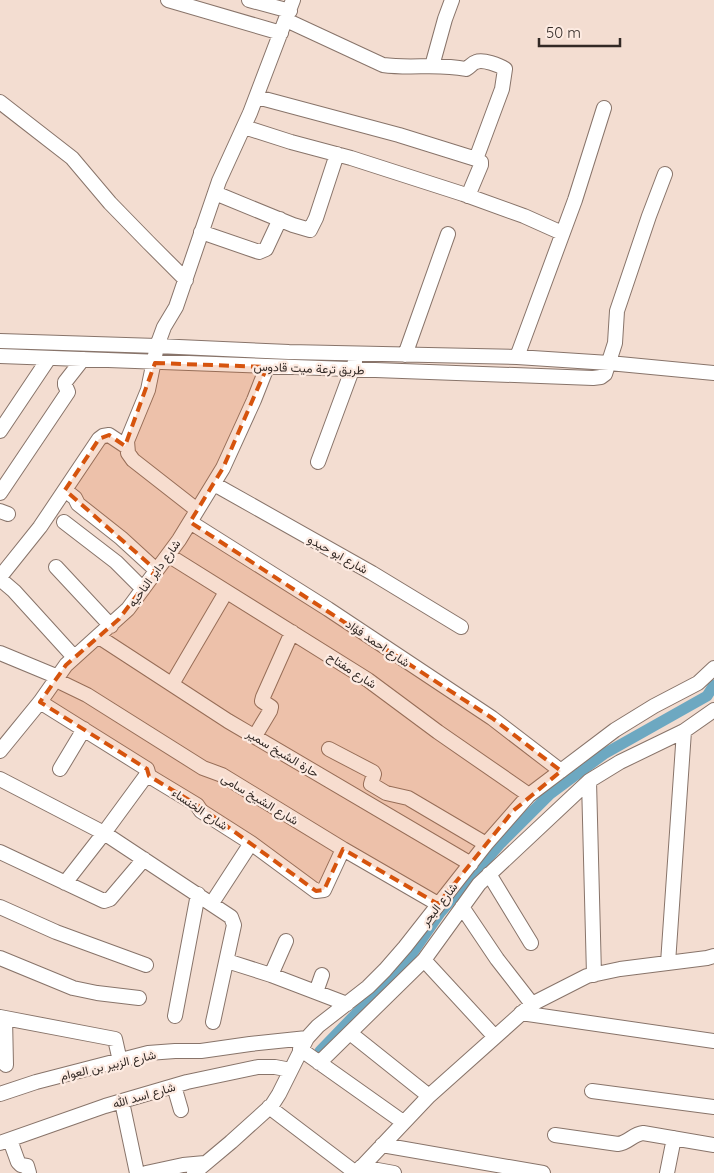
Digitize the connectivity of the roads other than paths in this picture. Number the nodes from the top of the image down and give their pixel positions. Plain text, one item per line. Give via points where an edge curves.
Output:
1 (168, 0) edge
2 (249, 0) edge
3 (452, 0) edge
4 (287, 16) edge
5 (432, 66) junction
6 (257, 97) junction
7 (0, 102) edge
8 (604, 108) dead end
9 (244, 127) junction
10 (337, 154) junction
11 (476, 159) junction
12 (665, 174) dead end
13 (216, 192) junction
14 (468, 196) junction
15 (280, 219) junction
16 (201, 232) junction
17 (562, 233) junction
18 (448, 234) dead end
19 (186, 280) junction
20 (0, 341) edge
21 (158, 346) junction
22 (289, 352) junction
23 (358, 354) junction
24 (405, 355) junction
25 (0, 356) edge
26 (517, 357) junction
27 (49, 358) junction
28 (83, 360) junction
29 (155, 363) junction
30 (609, 363) junction
31 (267, 367) junction
32 (287, 367) junction
33 (352, 370) junction
34 (714, 373) edge
35 (0, 431) edge
36 (127, 447) junction
37 (318, 462) dead end
38 (214, 484) junction
39 (65, 490) junction
40 (0, 493) edge
41 (194, 516) junction
42 (64, 522) dead end
43 (168, 555) junction
44 (56, 567) dead end
45 (156, 570) junction
46 (0, 578) edge
47 (143, 589) junction
48 (226, 592) junction
49 (111, 626) junction
50 (461, 627) dead end
51 (292, 632) junction
52 (99, 637) junction
53 (0, 653) edge
54 (74, 657) junction
55 (714, 668) edge
56 (57, 678) junction
57 (172, 684) junction
58 (40, 702) junction
59 (714, 710) edge
60 (84, 730) junction
61 (684, 731) junction
62 (255, 736) junction
63 (2, 746) edge
64 (329, 749) dead end
65 (60, 769) dead end
66 (561, 771) junction
67 (148, 773) junction
68 (0, 779) edge
69 (589, 781) junction
70 (529, 795) junction
71 (104, 833) junction
72 (251, 843) junction
73 (486, 844) junction
74 (343, 849) junction
75 (0, 852) edge
76 (144, 859) junction
77 (471, 864) junction
78 (489, 874) junction
79 (65, 883) junction
80 (198, 894) junction
81 (212, 903) junction
82 (438, 904) junction
83 (0, 907) edge
84 (462, 907) junction
85 (286, 941) dead end
86 (531, 943) dead end
87 (714, 956) edge
88 (0, 958) edge
89 (424, 960) junction
90 (227, 961) junction
91 (668, 963) junction
92 (146, 965) dead end
93 (271, 975) junction
94 (322, 975) dead end
95 (594, 975) junction
96 (392, 978) junction
97 (316, 992) junction
98 (139, 998) dead end
99 (347, 1004) junction
100 (527, 1008) junction
101 (175, 1016) dead end
102 (2, 1017) edge
103 (213, 1022) dead end
104 (350, 1034) junction
105 (495, 1037) junction
106 (714, 1041) edge
107 (304, 1044) junction
108 (120, 1061) junction
109 (319, 1063) junction
110 (6, 1065) dead end
111 (291, 1070) junction
112 (174, 1086) junction
113 (592, 1091) dead end
114 (0, 1094) edge
115 (429, 1096) junction
116 (122, 1102) junction
117 (269, 1107) junction
118 (714, 1107) edge
119 (181, 1110) dead end
120 (403, 1122) junction
121 (555, 1135) dead end
122 (674, 1138) junction
123 (5, 1141) edge
124 (382, 1145) junction
125 (714, 1145) edge
126 (205, 1163) junction
127 (358, 1171) edge
128 (29, 1173) edge
129 (137, 1173) edge
130 (146, 1173) edge
131 (194, 1173) edge
132 (394, 1173) edge
133 (543, 1173) edge
134 (667, 1173) edge

1 - 4 street
2 - 4 street
3 - 5 street
4 - 5 street via 384,65
4 - 6 street
5 - 11 street via 466,69 482,61 505,69 502,89
6 - 9 street
6 - 11 street
7 - 19 street via 72,158
8 - 17 street
9 - 10 street
9 - 13 street
10 - 14 street
10 - 15 street via 310,230
11 - 14 street via 481,163
12 - 30 street via 617,311 615,343
13 - 15 street
13 - 16 street
14 - 17 street
15 - 16 street via 266,249 259,252
16 - 19 street
17 - 26 street
18 - 24 street
19 - 21 street
20 - 21 street, طريق ترعة ميت قادوس
21 - 22 street, طريق ترعة ميت قادوس
21 - 29 street
22 - 23 street, طريق ترعة ميت قادوس
22 - 32 street
23 - 24 street, طريق ترعة ميت قادوس
23 - 33 street
24 - 26 street, طريق ترعة ميت قادوس
25 - 27 street, طريق ترعة ميت قادوس
26 - 30 street, طريق ترعة ميت قادوس
27 - 28 street, طريق ترعة ميت قادوس
27 - 35 street
28 - 29 street, طريق ترعة ميت قادوس
28 - 40 street via 65,382 68,392
29 - 31 street, طريق ترعة ميت قادوس
29 - 36 street
30 - 33 street, طريق ترعة ميت قادوس via 602,377 592,378
30 - 34 street, طريق ترعة ميت قادوس
31 - 32 street, طريق ترعة ميت قادوس
31 - 38 street, شارع داير الناحيه via 243,427
32 - 33 street, طريق ترعة ميت قادوس
33 - 37 street
36 - 39 street via 109,435 102,436
36 - 41 street, شارع احمد فؤاد via 133,460
38 - 41 street, شارع داير الناحيه
38 - 50 street, شارع ابو حيدو
39 - 45 street
39 - 46 street
41 - 43 street, شارع داير الناحيه
41 - 66 street, شارع احمد فؤاد via 492,718
42 - 47 street via 116,562
43 - 45 street, شارع داير الناحيه
43 - 48 street, شارع مفتاح
44 - 49 street
45 - 47 street, شارع داير الناحيه
46 - 54 street
47 - 49 street, شارع داير الناحيه
48 - 51 street, شارع مفتاح
48 - 57 street
49 - 52 street, شارع داير الناحيه
51 - 62 street via 263,698 263,702 271,707 270,711
51 - 70 street, شارع مفتاح via 368,680
52 - 54 street, شارع داير الناحيه
52 - 57 street, حارة الشيخ سمير
53 - 56 street, شارع الشيخ سامى
54 - 56 street, شارع داير الناحيه
55 - 66 street, شارع البحر via 698,683 615,730
56 - 58 street, شارع داير الناحيه
56 - 74 street, شارع الشيخ سامى
57 - 62 street, حارة الشيخ سمير
58 - 60 street, شارع الخنساء
58 - 63 street, شارع داير الناحيه
59 - 61 street, شارع البحر
60 - 65 street
60 - 67 street, شارع الخنساء via 147,769
61 - 69 street, شارع البحر
61 - 91 street
62 - 77 street, حارة الشيخ سمير
64 - 73 street via 373,772 370,783 377,788 408,798
66 - 70 street, شارع البحر
67 - 71 street
67 - 72 street, شارع الخنساء
68 - 71 street
69 - 78 street, شارع البحر
69 - 95 street
70 - 73 street, شارع البحر
71 - 76 street
71 - 79 street
72 - 74 street, شارع الخنساء via 319,892 324,890
72 - 81 street
73 - 77 street, شارع البحر
74 - 82 street, شارع الشيخ سامى
75 - 79 street
76 - 79 street via 107,900
76 - 80 street
77 - 82 street, شارع البحر
78 - 84 street, شارع البحر
78 - 86 street
80 - 81 street
80 - 101 street
81 - 90 street via 233,921
82 - 96 street, شارع البحر via 405,947
83 - 92 street via 56,932
84 - 89 street, شارع البحر
84 - 100 street
85 - 93 street
87 - 91 street
88 - 98 street via 73,988
89 - 96 street, شارع البحر
89 - 105 street
90 - 93 street
90 - 103 street
91 - 95 street
93 - 97 street
94 - 97 street
95 - 100 street
96 - 99 street, شارع البحر via 368,987
96 - 104 street, شارع البحر
97 - 99 street
99 - 107 street, شارع البحر via 318,1026
100 - 105 street
100 - 106 street
102 - 108 street via 113,1039
102 - 110 street
104 - 109 street, شارع البحر
104 - 115 street
105 - 115 street
107 - 108 street, شارع الزبير بن العوام via 250,1044 201,1051 148,1053
107 - 109 street
107 - 111 street, شارع البحر
108 - 114 street, شارع الزبير بن العوام
109 - 120 street
111 - 112 street, شارع اسد الله via 252,1068
111 - 117 street, شارع البحر
112 - 116 street, شارع اسد الله
112 - 119 street
113 - 118 street
115 - 120 street
116 - 123 street, شارع اسد الله
116 - 129 street
117 - 126 street, شارع البحر
117 - 127 street
120 - 124 street
121 - 122 street via 618,1144 639,1134
122 - 125 street
122 - 134 street
123 - 128 street via 18,1162 27,1166
124 - 127 street
124 - 133 street
126 - 130 street
126 - 131 street, شارع البحر
127 - 132 street

